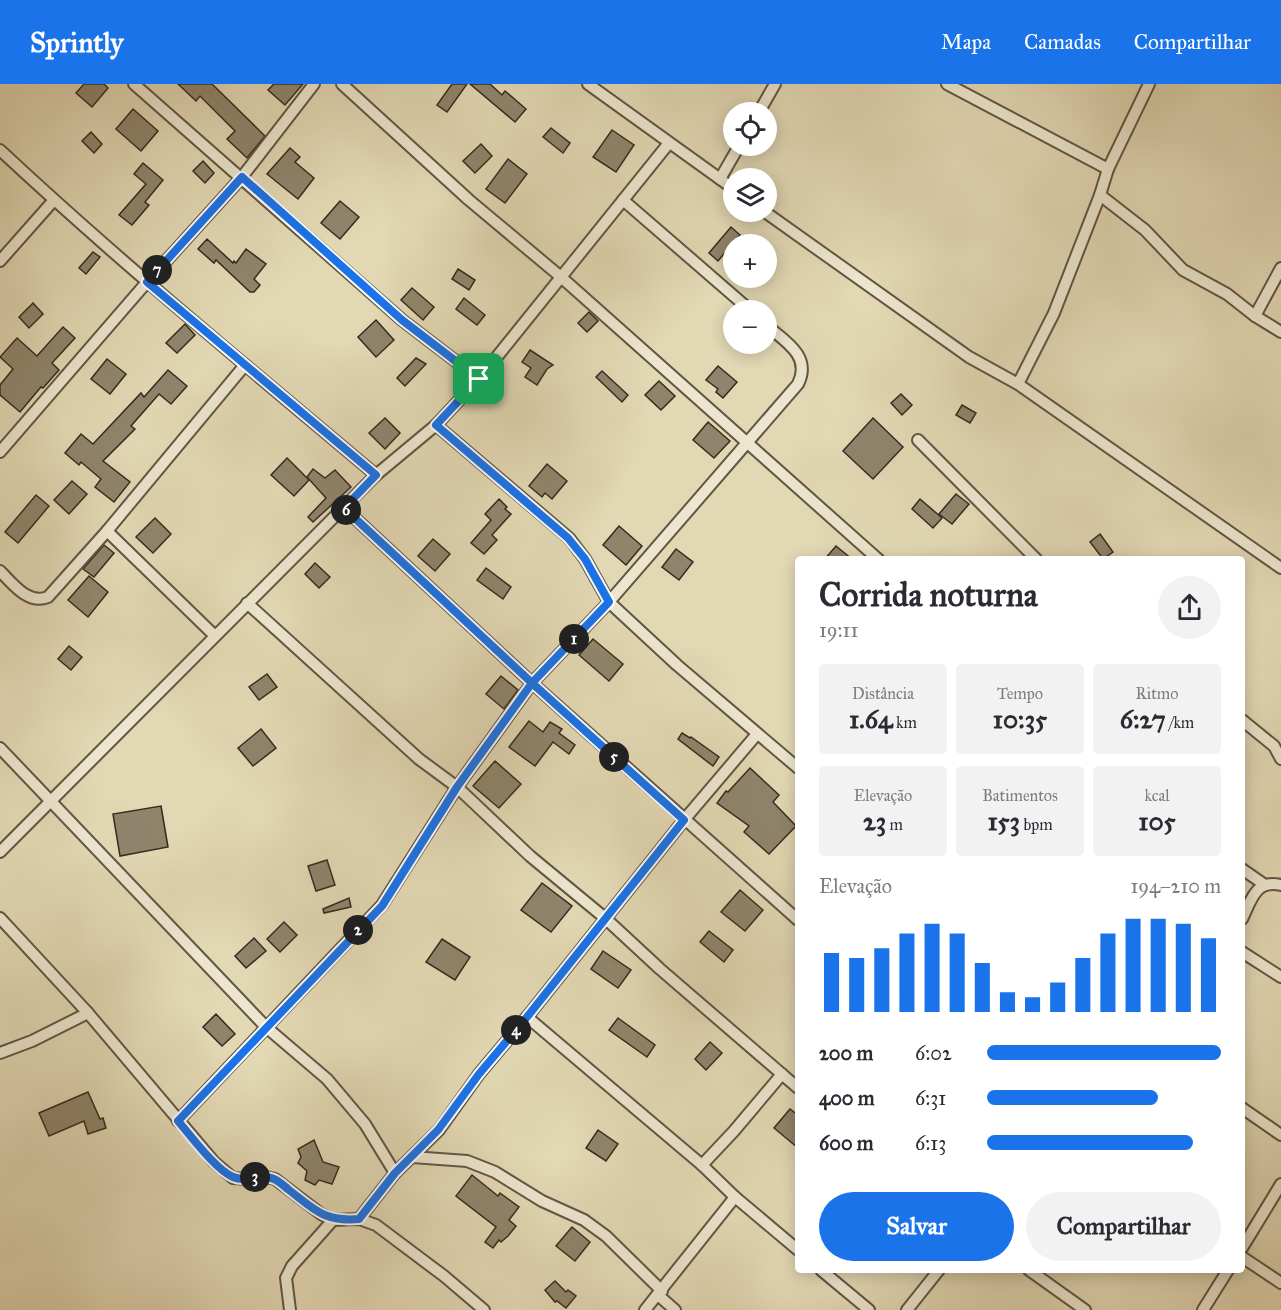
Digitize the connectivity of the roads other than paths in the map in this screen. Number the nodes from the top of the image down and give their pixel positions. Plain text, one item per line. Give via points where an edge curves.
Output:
1 (135, 84) edge
2 (314, 84) edge
3 (342, 84) edge
4 (588, 84) edge
5 (775, 84) edge
6 (947, 84) edge
7 (1149, 84) edge
8 (765, 102) edge
9 (669, 142) junction
10 (0, 150) edge
11 (734, 156) edge
12 (1108, 169) junction
13 (242, 177) junction
14 (720, 179) junction
15 (723, 181) edge
16 (1100, 195) junction
17 (54, 200) junction
18 (623, 201) junction
19 (777, 221) edge
20 (0, 261) edge
21 (1281, 267) edge
22 (561, 277) junction
23 (147, 282) junction
24 (738, 300) edge
25 (1256, 316) junction
26 (1281, 332) edge
27 (777, 335) edge
28 (245, 365) junction
29 (479, 379) junction
30 (1018, 384) junction
31 (436, 425) junction
32 (918, 440) dead end
33 (748, 441) junction
34 (0, 452) edge
35 (376, 475) junction
36 (344, 508) junction
37 (107, 531) junction
38 (875, 556) edge
39 (1034, 556) edge
40 (1281, 568) edge
41 (0, 572) edge
42 (609, 602) junction
43 (248, 603) junction
44 (214, 635) junction
45 (532, 683) junction
46 (1245, 722) edge
47 (757, 734) junction
48 (0, 748) edge
49 (1281, 759) edge
50 (795, 766) edge
51 (457, 787) junction
52 (52, 801) junction
53 (684, 820) junction
54 (0, 852) edge
55 (1245, 871) edge
56 (1265, 885) junction
57 (1281, 885) edge
58 (1245, 913) edge
59 (795, 917) edge
60 (0, 918) edge
61 (605, 918) junction
62 (1245, 954) edge
63 (1281, 977) edge
64 (88, 1014) junction
65 (527, 1017) junction
66 (266, 1027) junction
67 (0, 1053) edge
68 (782, 1074) junction
69 (795, 1085) edge
70 (1245, 1110) edge
71 (178, 1121) junction
72 (1281, 1135) edge
73 (412, 1157) junction
74 (702, 1166) junction
75 (395, 1173) junction
76 (1281, 1184) edge
77 (735, 1197) junction
78 (359, 1219) junction
79 (333, 1220) junction
80 (1245, 1243) edge
81 (795, 1247) edge
82 (1245, 1259) edge
83 (825, 1273) edge
84 (937, 1273) edge
85 (1033, 1273) edge
86 (1226, 1273) edge
87 (1281, 1283) edge
88 (660, 1293) junction
89 (290, 1310) edge
90 (484, 1310) edge
91 (645, 1310) edge
92 (675, 1310) edge
93 (869, 1310) edge
94 (907, 1310) edge
95 (1085, 1310) edge
96 (1203, 1310) edge

1 - 13 street
2 - 13 street
3 - 22 street via 469,200
4 - 9 street
5 - 8 street
6 - 12 street
7 - 12 street
9 - 14 street
9 - 18 street
10 - 17 street
11 - 14 street
12 - 16 street
13 - 23 street
13 - 29 street via 402,320
14 - 15 street
16 - 25 street via 1145,230 1183,270 1227,294
16 - 30 street via 1054,313
17 - 20 street
17 - 23 street
18 - 22 street
18 - 24 street
19 - 30 street via 969,357
21 - 25 street
22 - 29 street
22 - 33 street
23 - 28 street
23 - 34 street
25 - 26 street
27 - 33 street via 799,354 801,377
28 - 35 street
28 - 37 street
29 - 31 street
30 - 40 street
31 - 35 street
31 - 42 street via 568,538
32 - 39 street
33 - 38 street
33 - 42 street
35 - 36 street
36 - 43 street
36 - 45 street
37 - 41 street via 58,588 41,600 27,596
37 - 44 street
42 - 45 street
42 - 47 street
43 - 44 street
43 - 51 street via 419,759
44 - 52 street
45 - 51 street
45 - 53 street
46 - 49 street via 1274,746
47 - 50 street
47 - 53 street
48 - 52 street
51 - 61 street via 530,856
51 - 66 street via 382,906
52 - 54 street
52 - 66 street
53 - 59 street
53 - 61 street
55 - 56 street
56 - 57 street
56 - 58 street via 1257,889
60 - 64 street
61 - 65 street
61 - 68 street
62 - 63 street
64 - 67 street
64 - 71 street
65 - 73 street
65 - 74 street
66 - 71 street
66 - 75 street via 327,1079 364,1124
68 - 69 street
68 - 74 street
70 - 72 street
71 - 79 street via 233,1178 275,1179
73 - 75 street
73 - 88 street via 467,1161 584,1220 606,1236
74 - 77 street
75 - 78 street
76 - 80 street
77 - 81 street
77 - 88 street
78 - 79 street
78 - 90 street via 375,1225
79 - 89 street via 286,1278
82 - 87 street
83 - 93 street
84 - 94 street
85 - 95 street
86 - 96 street
88 - 91 street
88 - 92 street

